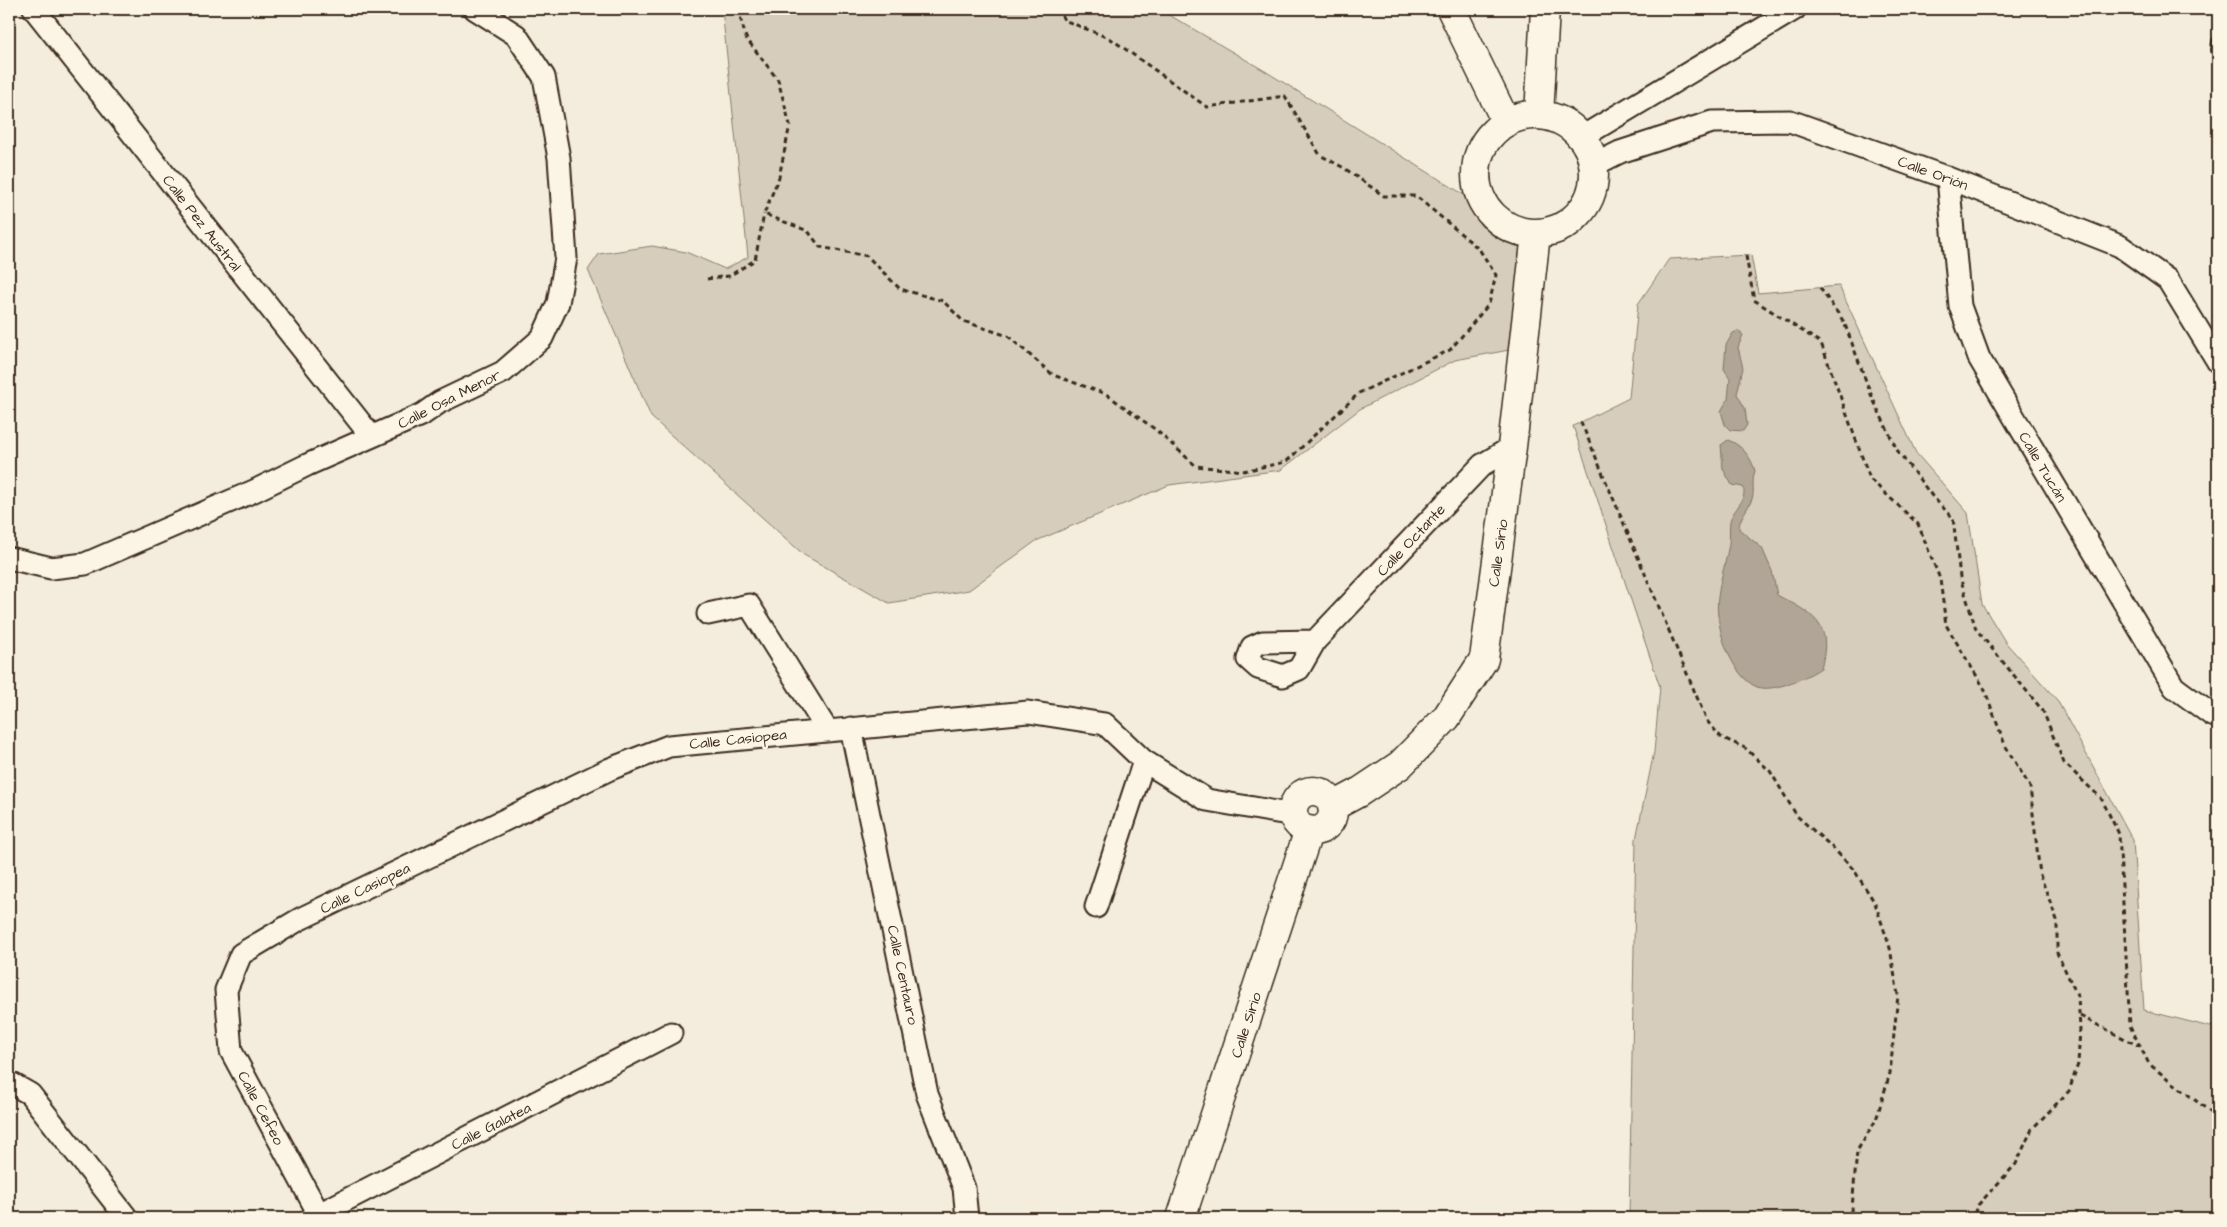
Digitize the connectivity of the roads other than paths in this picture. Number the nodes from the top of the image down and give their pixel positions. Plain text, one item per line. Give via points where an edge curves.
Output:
1 (34, 9) edge
2 (475, 9) edge
3 (1451, 9) edge
4 (1545, 9) edge
5 (1795, 9) edge
6 (1539, 115) junction
7 (1506, 122) junction
8 (1582, 137) junction
9 (1594, 165) junction
10 (1948, 178) junction
11 (1536, 234) junction
12 (2218, 362) edge
13 (371, 436) junction
14 (1512, 447) junction
15 (9, 558) edge
16 (708, 614) dead end
17 (1315, 641) dead end
18 (2218, 717) edge
19 (851, 728) junction
20 (827, 730) junction
21 (1144, 761) junction
22 (1301, 823) junction
23 (1096, 907) dead end
24 (226, 990) joint
25 (671, 1034) dead end
26 (9, 1082) edge
27 (317, 1217) edge
28 (127, 1218) edge
29 (967, 1218) edge
30 (1181, 1218) edge

1 - 13 street, Calle Pez Austral
2 - 13 street, Calle Osa Menor via 516,35 544,77 559,158 565,238 566,258 558,302 542,338 504,372 440,402 423,414
3 - 7 street
4 - 6 street
5 - 8 street
6 - 7 street via 1522,116
6 - 8 street via 1555,118
7 - 11 street via 1489,136 1478,156 1476,178 1482,200 1495,218 1514,230
8 - 9 street
9 - 10 street, Calle Orión via 1620,152 1712,122 1790,121
9 - 11 street via 1594,186 1578,215 1556,230
10 - 12 street, Calle Orión via 2120,246 2168,280
10 - 18 street, Calle Tucán via 1960,306 1978,358 2174,687
11 - 14 street, Calle Sirio
13 - 15 street, Calle Osa Menor via 85,564 51,568
14 - 17 street, Calle Octante via 1482,465
14 - 22 street, Calle Sirio via 1484,659 1446,718 1400,765 1332,806 1330,822 1317,830
16 - 20 street via 749,606
19 - 20 street, Calle Casiopea
19 - 21 street, Calle Casiopea via 1028,712 1105,724
19 - 29 street, Calle Centauro via 927,1094 964,1188
20 - 24 street, Calle Casiopea via 669,746 610,769 300,919 241,954
21 - 22 street, Calle Casiopea via 1206,800
21 - 23 street
22 - 30 street, Calle Sirio
24 - 27 street, Calle Cefeo via 231,1051
25 - 27 street, Calle Galatea
26 - 28 street via 30,1094

